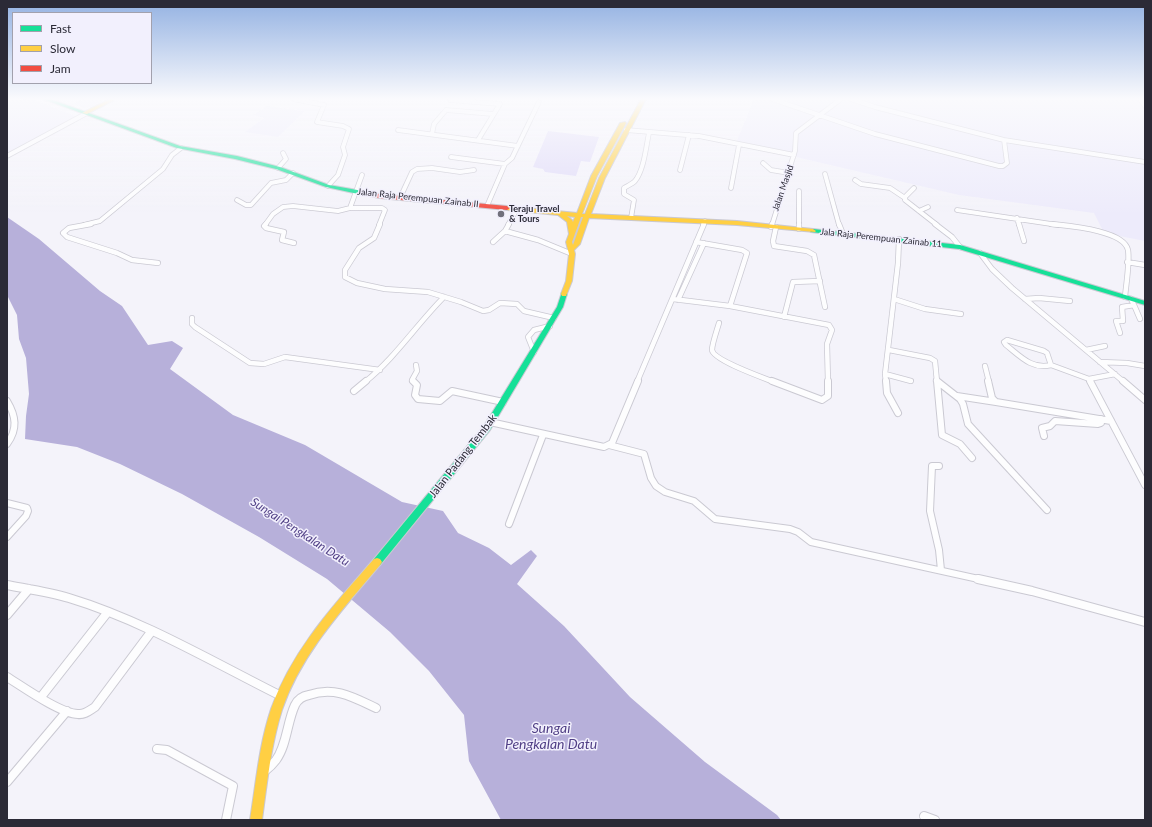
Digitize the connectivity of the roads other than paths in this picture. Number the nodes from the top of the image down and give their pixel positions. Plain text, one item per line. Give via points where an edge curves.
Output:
1 (41, 138) edge
2 (153, 138) edge
3 (346, 138) edge
4 (460, 138) edge
5 (522, 138) edge
6 (616, 138) edge
7 (622, 138) edge
8 (648, 138) edge
9 (688, 138) edge
10 (705, 138) edge
11 (796, 138) edge
12 (889, 138) edge
13 (995, 138) edge
14 (478, 140) joint
15 (1004, 140) junction
16 (739, 145) junction
17 (518, 146) junction
18 (181, 148) junction
19 (283, 153) dead end
20 (794, 155) junction
21 (7, 156) edge
22 (450, 157) dead end
23 (763, 162) dead end
24 (1145, 162) edge
25 (505, 164) junction
26 (278, 168) junction
27 (474, 170) dead end
28 (680, 170) dead end
29 (293, 173) junction
30 (789, 173) junction
31 (825, 174) dead end
32 (362, 175) dead end
33 (855, 180) dead end
34 (328, 186) junction
35 (731, 188) dead end
36 (914, 188) dead end
37 (800, 191) dead end
38 (355, 192) junction
39 (400, 198) junction
40 (905, 198) junction
41 (237, 200) dead end
42 (487, 206) junction
43 (350, 208) junction
44 (928, 208) dead end
45 (517, 209) junction
46 (957, 210) dead end
47 (919, 211) junction
48 (557, 212) junction
49 (583, 215) junction
50 (609, 217) junction
51 (630, 218) junction
52 (1017, 218) junction
53 (705, 221) junction
54 (774, 227) junction
55 (800, 229) junction
56 (505, 230) junction
57 (580, 233) junction
58 (572, 234) junction
59 (843, 234) junction
60 (899, 239) junction
61 (1024, 241) dead end
62 (493, 242) dead end
63 (696, 242) junction
64 (294, 243) dead end
65 (704, 243) junction
66 (960, 247) junction
67 (571, 252) junction
68 (980, 253) junction
69 (1127, 262) junction
70 (158, 263) dead end
71 (1145, 265) edge
72 (820, 281) junction
73 (444, 297) junction
74 (894, 299) junction
75 (1025, 299) junction
76 (676, 300) junction
77 (1130, 300) junction
78 (1070, 301) dead end
79 (1145, 303) edge
80 (730, 306) junction
81 (825, 307) dead end
82 (961, 314) dead end
83 (784, 317) junction
84 (192, 318) dead end
85 (1140, 319) dead end
86 (552, 322) junction
87 (719, 323) dead end
88 (1120, 333) dead end
89 (1105, 346) dead end
90 (889, 350) junction
91 (1086, 350) junction
92 (534, 352) junction
93 (1100, 362) junction
94 (416, 365) dead end
95 (1051, 365) junction
96 (985, 366) dead end
97 (1145, 366) edge
98 (380, 370) junction
99 (885, 374) junction
100 (1115, 374) junction
101 (1089, 378) junction
102 (911, 380) dead end
103 (936, 380) junction
104 (354, 390) dead end
105 (1142, 395) edge
106 (956, 396) junction
107 (1145, 400) edge
108 (7, 401) edge
109 (503, 402) junction
110 (996, 402) junction
111 (1052, 412) junction
112 (898, 413) dead end
113 (1101, 419) junction
114 (1055, 421) junction
115 (1111, 421) junction
116 (490, 422) junction
117 (543, 435) junction
118 (1044, 436) dead end
119 (7, 444) edge
120 (609, 445) junction
121 (972, 458) dead end
122 (939, 466) dead end
123 (1145, 485) edge
124 (7, 503) edge
125 (1047, 510) dead end
126 (509, 524) dead end
127 (7, 537) edge
128 (941, 570) junction
129 (7, 584) edge
130 (29, 589) junction
131 (107, 613) junction
132 (7, 615) edge
133 (1145, 622) edge
134 (151, 632) junction
135 (7, 677) edge
136 (281, 696) junction
137 (41, 697) junction
138 (376, 708) dead end
139 (67, 711) junction
140 (157, 749) dead end
141 (264, 772) junction
142 (7, 782) edge
143 (924, 816) dead end
144 (226, 820) edge
145 (256, 820) edge
146 (935, 820) edge

1 - 21 street
2 - 18 main road, Jalan Raja Perempuan Zainab II
3 - 34 street via 342,147 345,155 338,175
4 - 14 street
5 - 17 street
6 - 49 main road via 594,176
7 - 49 main road
8 - 51 street via 636,179 624,188 624,194 634,200
9 - 28 street
10 - 16 street
11 - 20 street, Jalan Masjid
12 - 15 street via 999,166 1007,164
13 - 15 street
14 - 17 street
15 - 24 street
16 - 20 street
16 - 35 street
17 - 25 street via 512,158
18 - 26 main road, Jalan Raja Perempuan Zainab II via 235,157
18 - 70 street via 172,155 163,168 100,221 88,226 70,227 63,233 67,237 117,253 124,258
19 - 26 street via 286,159
20 - 30 street, Jalan Masjid
22 - 25 street
23 - 30 street via 770,170
25 - 42 street
26 - 29 main road, Jalan Raja Perempuan Zainab II
27 - 39 street via 467,173 434,168 416,169 411,173
29 - 34 main road, Jalan Raja Perempuan Zainab II
29 - 41 street via 286,180 271,182 251,205
30 - 54 street, Jalan Masjid
31 - 59 street
32 - 38 street
33 - 40 street via 861,184 890,188
34 - 38 main road, Jalan Raja Perempuan Zainab II
36 - 40 street
37 - 55 street
38 - 39 main road, Jalan Raja Perempuan Zainab II
38 - 43 street
39 - 42 main road, Jalan Raja Perempuan Zainab II
40 - 47 street
42 - 45 main road, Jalan Raja Perempuan Zainab II
43 - 64 street via 341,211 288,205 281,207 264,226 284,232 282,240
43 - 73 street via 385,210 374,238 359,248 345,270 345,276 357,283 385,289 418,290
44 - 47 street
45 - 48 main road, Jalan Raja Perempuan Zainab II
45 - 56 street
46 - 52 street
47 - 66 street via 952,237
48 - 49 main road, Jalan Raja Perempuan Zainab II
48 - 58 main road via 570,221
49 - 50 main road, Jalan Raja Perempuan Zainab II
49 - 57 main road, Jalan Padang Tembak
49 - 58 main road, Jalan Padang Tembak
50 - 51 main road, Jala Raja Perempuan Zainab 11
50 - 57 main road via 593,221
51 - 53 main road, Jala Raja Perempuan Zainab 11
52 - 61 street
52 - 69 street via 1099,231 1126,245
53 - 54 main road, Jala Raja Perempuan Zainab 11
53 - 63 street
54 - 55 main road, Jala Raja Perempuan Zainab 11
54 - 72 street, Jalan Masjid via 773,245 812,252
55 - 59 main road, Jala Raja Perempuan Zainab 11
56 - 62 street
56 - 67 street
57 - 67 main road, Jalan Padang Tembak
58 - 67 main road, Jalan Padang Tembak via 569,242
59 - 60 main road, Jala Raja Perempuan Zainab 11
60 - 66 main road, Jala Raja Perempuan Zainab 11
60 - 74 street
63 - 65 street
63 - 76 street
65 - 76 street
65 - 80 street via 739,249 747,255
66 - 68 main road, Jala Raja Perempuan Zainab 11
67 - 86 main road, Jalan Padang Tembak via 566,293
68 - 75 street via 1000,277
68 - 77 main road, Jala Raja Perempuan Zainab 11
69 - 71 street
69 - 77 street
72 - 81 street
72 - 83 street via 793,282
73 - 86 street via 483,311 500,303 517,304 524,311
73 - 98 street
74 - 82 street via 924,309
74 - 90 street
75 - 78 street
75 - 91 street
76 - 80 street
76 - 120 street via 615,439
77 - 79 main road, Jala Raja Perempuan Zainab 11
77 - 85 street
77 - 88 street via 1122,308 1123,321 1116,321
80 - 83 street
83 - 87 street via 829,325 832,330 827,344 828,396 825,399 783,386 714,355 712,350
84 - 98 street via 195,327 255,365 285,357
86 - 92 main road, Jalan Padang Tembak
86 - 92 street via 534,330 528,337
89 - 91 street
90 - 99 street
90 - 103 street via 932,359 935,362
91 - 93 street
92 - 109 main road, Jalan Padang Tembak
93 - 97 street
93 - 100 street
94 - 109 street via 417,371 412,380 417,385 415,395 418,399 440,401 452,391
95 - 95 street via 1044,350 1011,340 1004,342 1028,363 1044,367
95 - 101 street
96 - 110 street via 992,398
98 - 104 street
99 - 102 street
99 - 112 street via 887,393
100 - 101 street
100 - 105 street
101 - 115 street
103 - 106 street
103 - 121 street via 942,435 960,444
105 - 107 street
106 - 110 street
106 - 125 street via 962,404 968,424
108 - 119 street via 16,421 13,435
109 - 116 main road, Jalan Padang Tembak
110 - 111 street
111 - 113 street
111 - 114 street
113 - 114 street via 1101,423 1098,424
113 - 115 street
114 - 118 street via 1042,428
115 - 123 street
116 - 117 street
116 - 136 main road, Jalan Padang Tembak via 460,462 313,639 297,663
117 - 120 street via 600,447
117 - 126 street
120 - 128 street via 644,454 655,486 661,491 693,500 707,515 715,519 790,529 811,542
122 - 128 street via 932,466 930,511
124 - 127 street via 27,508 28,511
128 - 133 street via 1032,591
129 - 130 street
130 - 131 street via 77,601
130 - 132 street
131 - 134 street
131 - 137 street
134 - 136 street
134 - 139 street via 95,707 81,715
135 - 137 street
136 - 141 main road
137 - 139 street
138 - 141 street via 349,695 333,692 320,692 301,697 295,704 281,751 276,761
139 - 142 street
140 - 144 street via 167,750 233,786
141 - 145 main road
143 - 146 street

